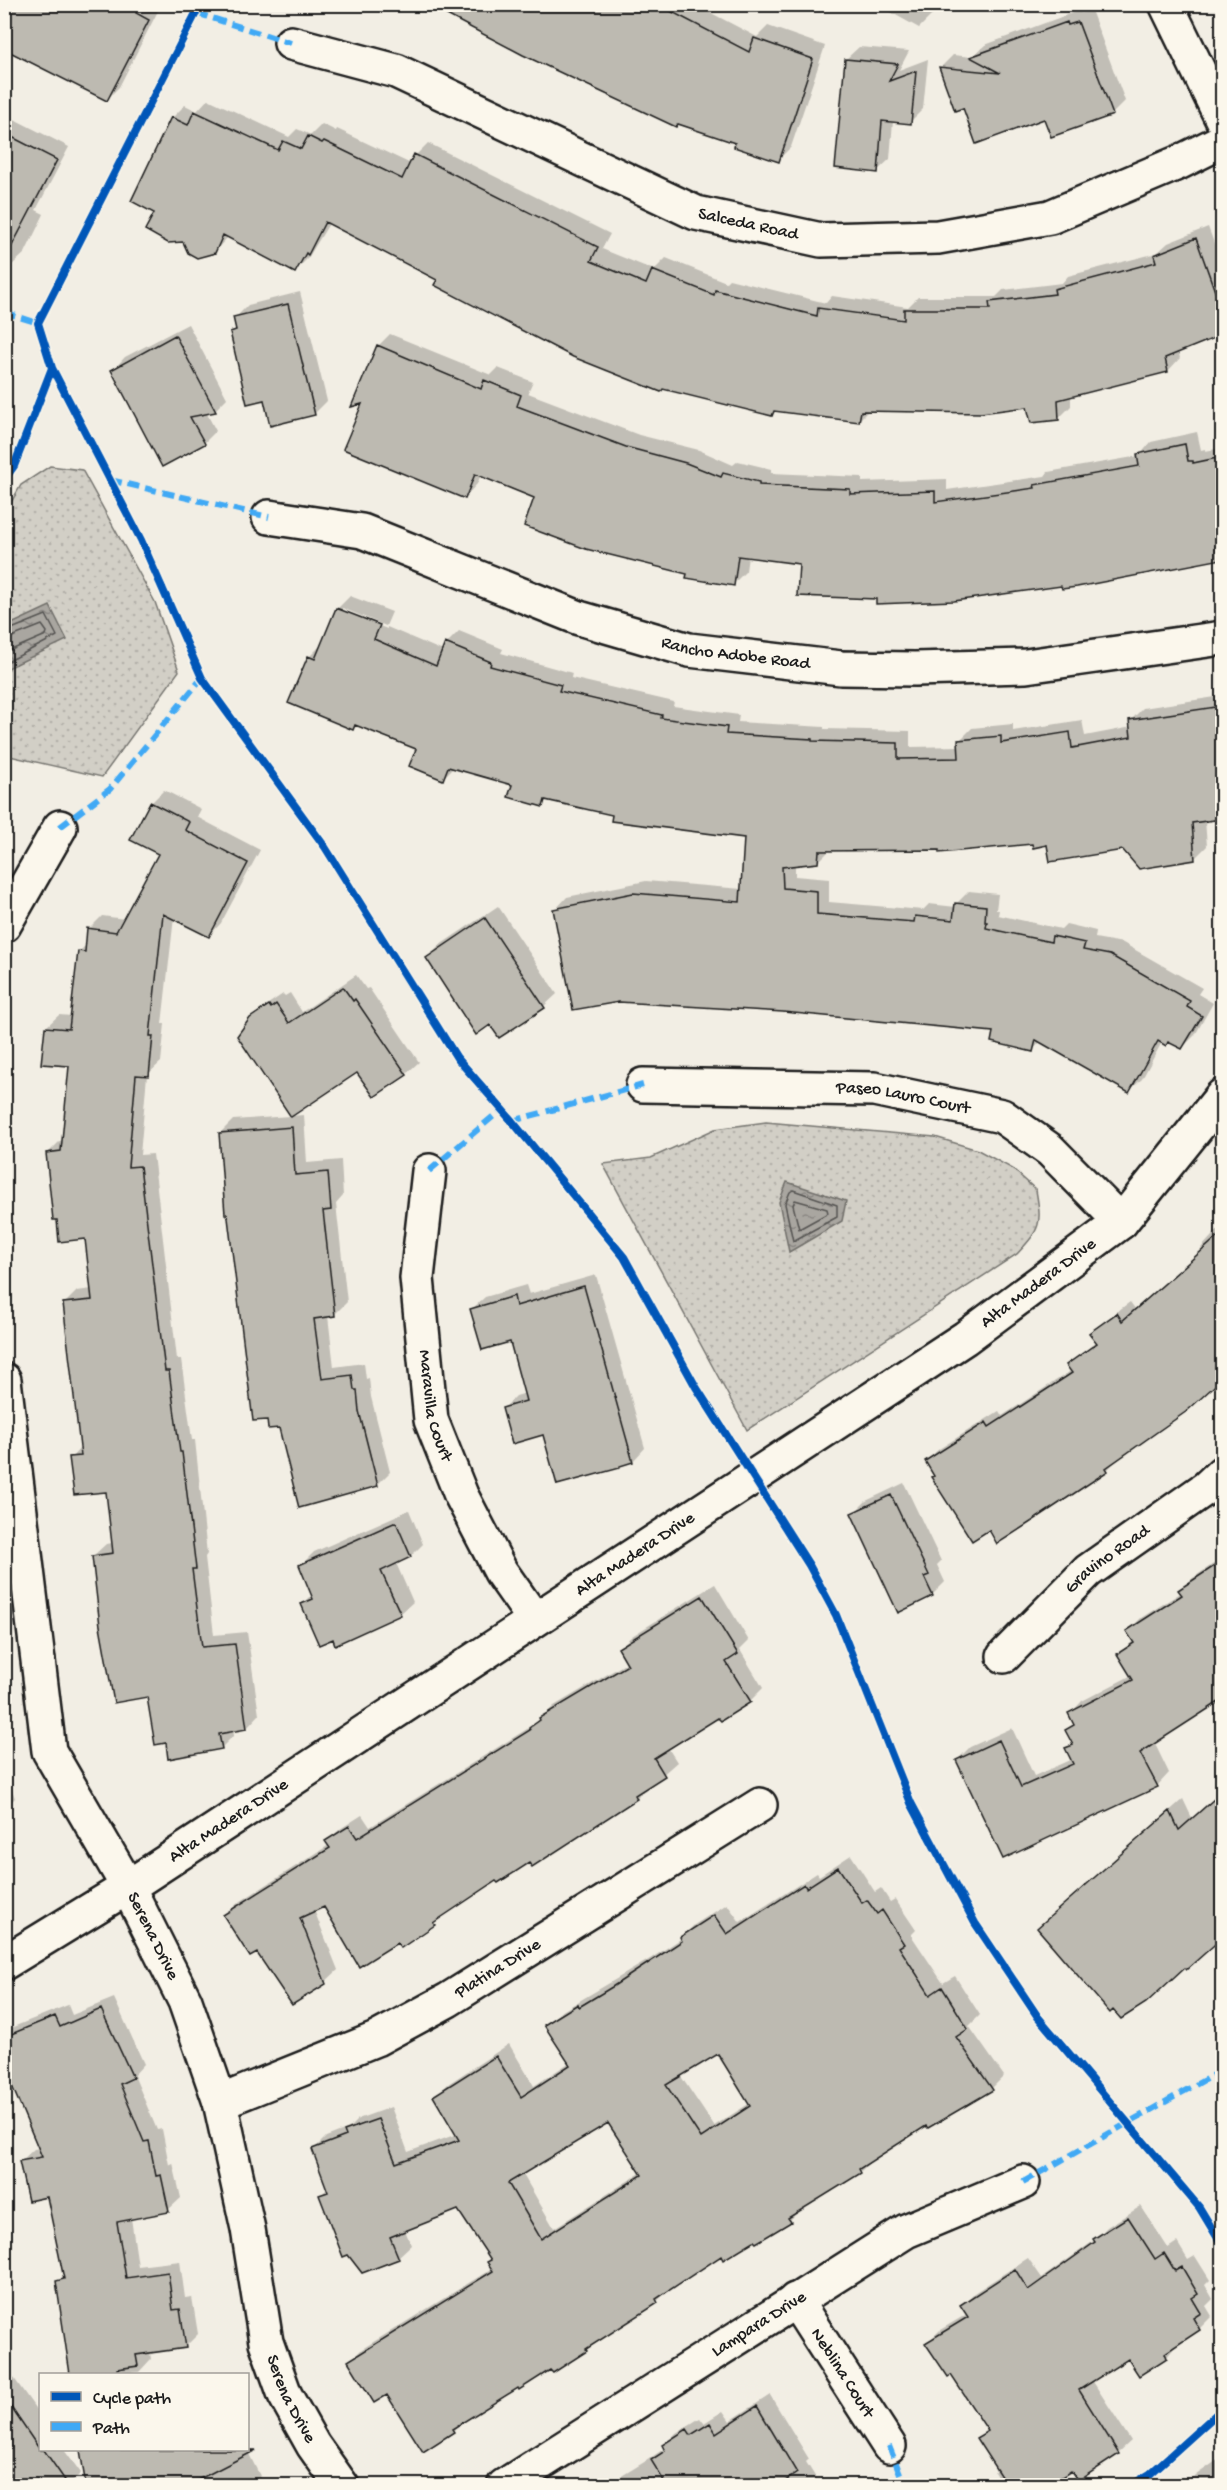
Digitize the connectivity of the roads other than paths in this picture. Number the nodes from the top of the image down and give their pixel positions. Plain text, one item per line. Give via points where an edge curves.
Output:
1 (1166, 4) edge
2 (291, 43) dead end
3 (1222, 119) edge
4 (1222, 141) edge
5 (269, 517) dead end
6 (1222, 638) edge
7 (60, 827) dead end
8 (4, 925) edge
9 (643, 1085) dead end
10 (1222, 1096) edge
11 (429, 1171) dead end
12 (1121, 1222) junction
13 (4, 1380) edge
14 (1222, 1473) edge
15 (534, 1619) junction
16 (1004, 1656) dead end
17 (760, 1805) dead end
18 (128, 1887) junction
19 (4, 1963) edge
20 (220, 2102) junction
21 (1023, 2182) dead end
22 (795, 2300) junction
23 (889, 2446) dead end
24 (342, 2486) edge
25 (504, 2486) edge

1 - 3 street
2 - 4 street, Salceda Road via 396,71 696,213 821,240 938,237 1050,217
5 - 6 street, Rancho Adobe Road via 362,531 579,618 701,651 841,668 915,669 1026,666
7 - 8 street
9 - 12 street, Paseo Lauro Court via 874,1089 1002,1116 1050,1150
10 - 12 street, Alta Madera Drive
11 - 15 street, Maravilla Court via 417,1278 431,1420 461,1495 501,1572
12 - 15 street, Alta Madera Drive via 965,1338
13 - 18 street, Serena Drive via 49,1751
14 - 16 street, Gravino Road via 1088,1571
15 - 18 street, Alta Madera Drive
17 - 20 street, Platina Drive via 438,2006 376,2039
18 - 19 street, Alta Madera Drive
18 - 20 street, Serena Drive via 185,2001
20 - 24 street, Serena Drive via 248,2229 266,2342 285,2395
21 - 22 street, Lampara Drive via 906,2231
22 - 23 street, Neblina Court
22 - 25 street, Lampara Drive

